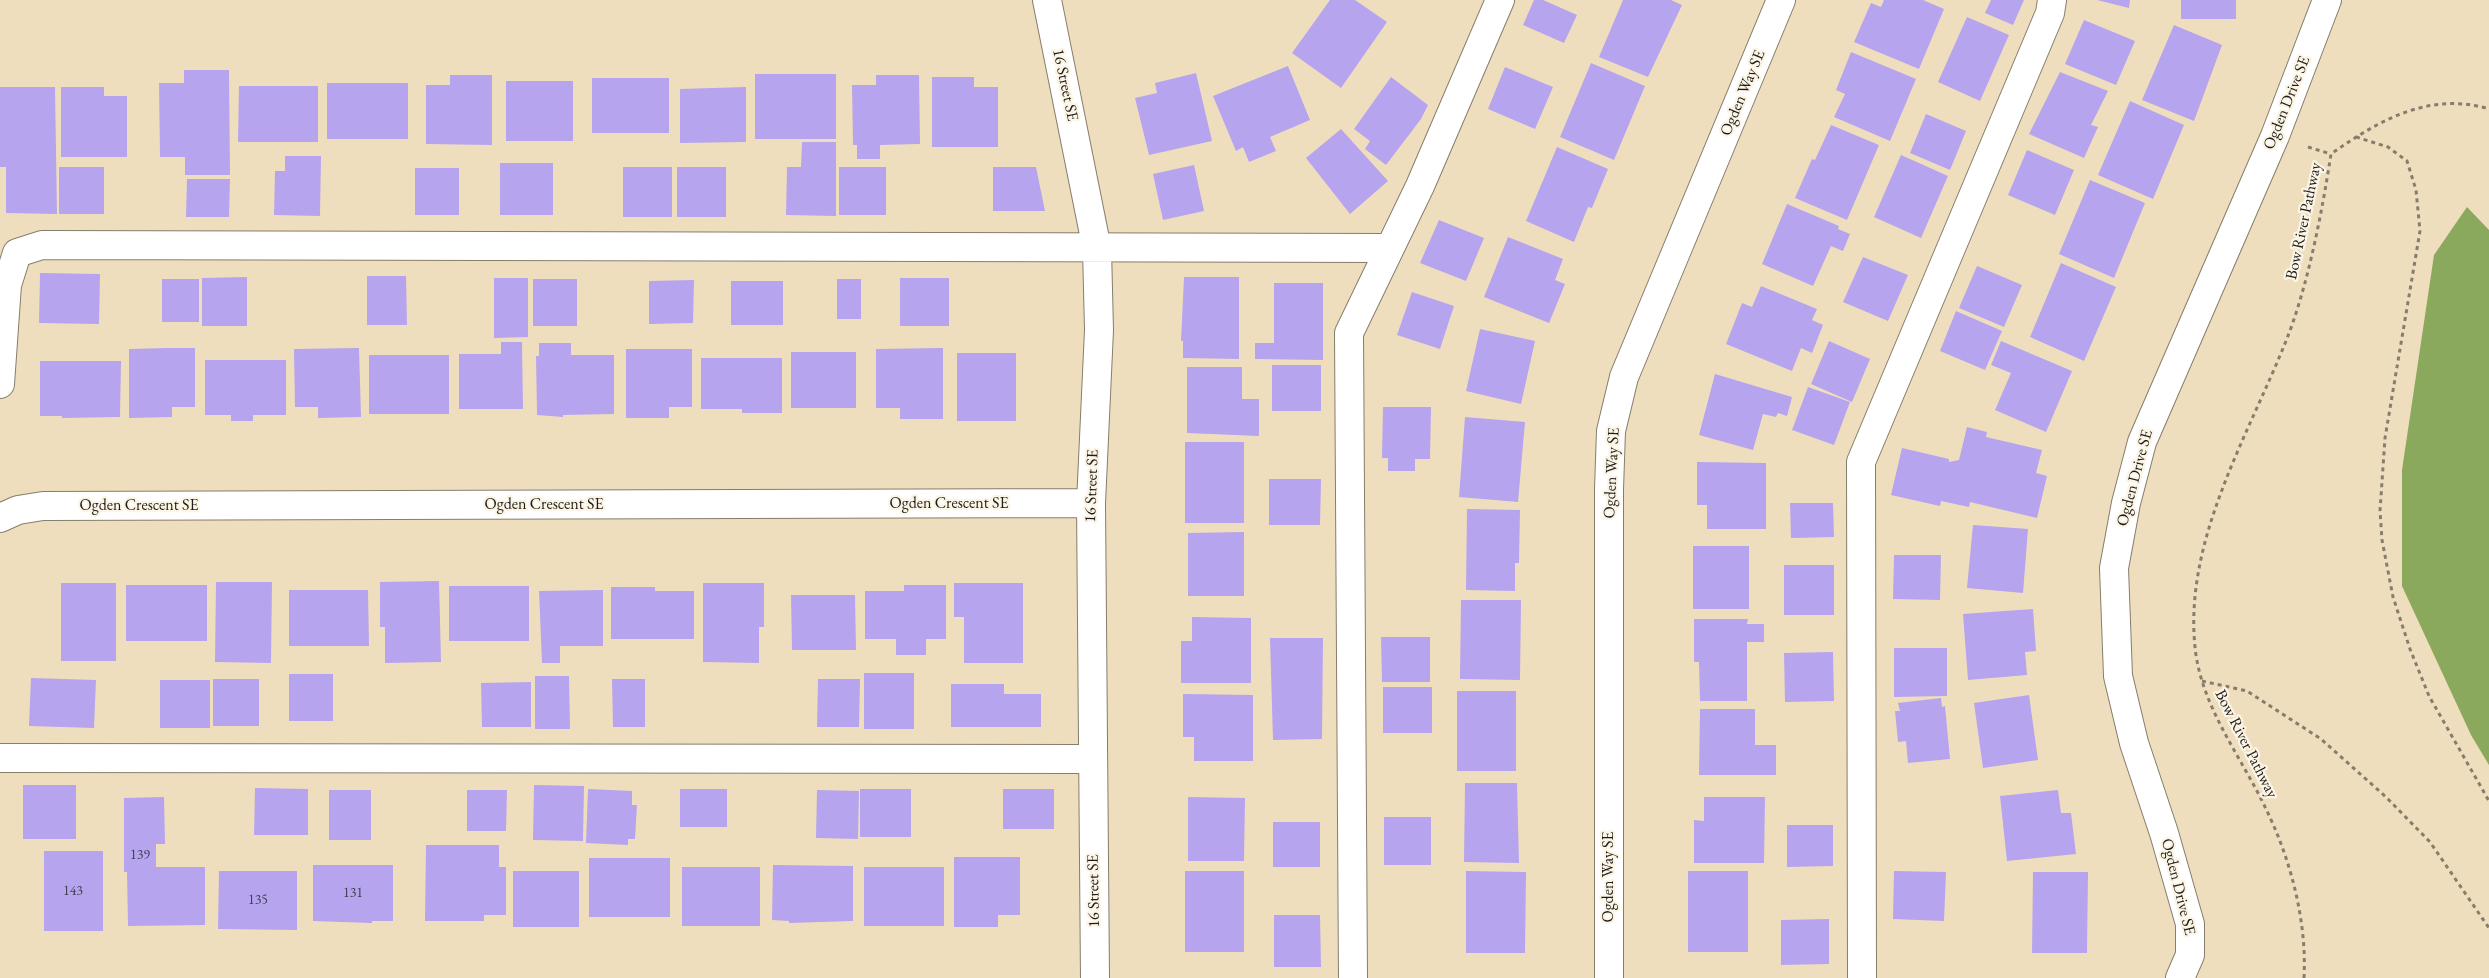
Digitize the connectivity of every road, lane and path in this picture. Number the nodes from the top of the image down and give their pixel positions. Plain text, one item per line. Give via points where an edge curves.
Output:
1 (1047, 0) edge
2 (1500, 0) edge
3 (1781, 0) edge
4 (2052, 0) edge
5 (2327, 0) edge
6 (2489, 109) edge
7 (2355, 137) junction
8 (1388, 248) junction
9 (1097, 249) junction
10 (0, 384) edge
11 (1091, 503) junction
12 (0, 518) edge
13 (2201, 681) junction
14 (0, 758) edge
15 (1092, 759) junction
16 (2489, 801) edge
17 (2489, 928) edge
18 (1094, 978) edge
19 (1353, 978) edge
20 (1609, 978) edge
21 (1862, 978) edge
22 (2180, 978) edge
23 (2304, 978) edge

1 - 9 street, 16 Street SE
2 - 8 street via 1420,186
3 - 20 street, Ogden Way SE via 1624,377 1612,431 1609,489
4 - 21 street via 2050,13 1861,462
5 - 22 street, Ogden Drive SE via 2274,136 2142,442 2114,568 2118,676 2134,743 2190,924 2190,955
6 - 7 path, Bow River Pathway via 2455,105 2420,107 2394,115
7 - 13 path, Bow River Pathway via 2331,154 2318,224 2287,339 2219,494 2200,566 2193,610
7 - 16 path via 2388,147 2407,161 2416,190 2420,231 2385,438 2380,511 2391,587 2429,696
8 - 9 street
8 - 19 street via 1349,333
9 - 10 street via 42,245 17,253 14,261 7,285
9 - 11 street, 16 Street SE via 1099,330
11 - 12 street, Ogden Crescent SE via 43,506 18,510
11 - 15 street, 16 Street SE
13 - 17 path via 2247,691 2321,739 2430,842
13 - 23 path, Bow River Pathway via 2211,708 2285,851 2300,918
14 - 15 street
15 - 18 street, 16 Street SE

